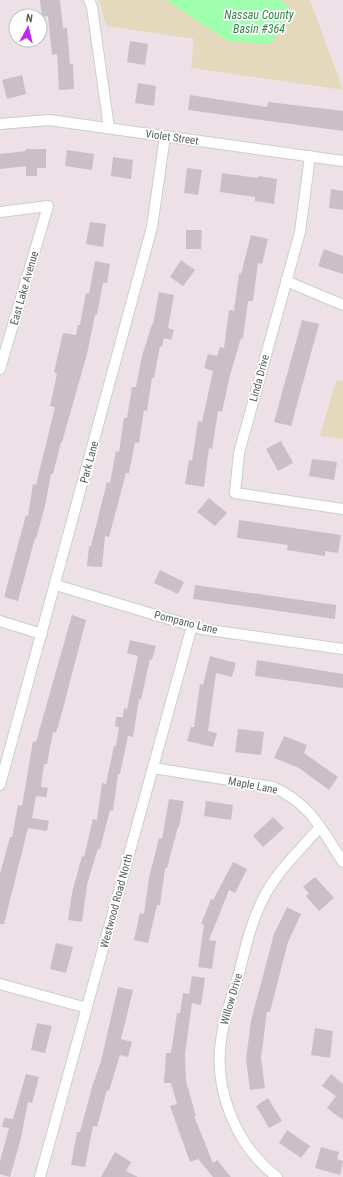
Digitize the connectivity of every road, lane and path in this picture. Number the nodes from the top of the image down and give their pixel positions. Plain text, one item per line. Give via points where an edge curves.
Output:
1 (89, 0) edge
2 (0, 124) edge
3 (109, 128) junction
4 (165, 136) junction
5 (310, 156) junction
6 (343, 161) edge
7 (0, 212) edge
8 (286, 281) junction
9 (343, 305) edge
10 (0, 369) edge
11 (343, 509) edge
12 (56, 585) junction
13 (0, 621) edge
14 (192, 626) junction
15 (42, 634) junction
16 (343, 649) edge
17 (153, 768) junction
18 (0, 785) edge
19 (320, 827) junction
20 (343, 862) edge
21 (0, 984) edge
22 (87, 1008) junction
23 (40, 1177) edge
24 (277, 1177) edge

1 - 3 street
2 - 3 street, Violet Street via 49,120
3 - 4 street, Violet Street
4 - 5 street, Violet Street
4 - 12 street, Park Lane via 152,227
5 - 6 street, Violet Street
5 - 8 street, Linda Drive via 300,232
7 - 10 street, East Lake Avenue via 48,206
8 - 9 street
8 - 11 street, Linda Drive via 239,453 235,493
12 - 14 street, Pompano Lane
12 - 15 street, Park Lane
13 - 15 street
14 - 16 street, Pompano Lane
14 - 17 street, Westwood Road North
15 - 18 street, Park Lane
17 - 19 street, Maple Lane via 273,787 304,806
17 - 22 street, Westwood Road North
19 - 20 street, Maple Lane
19 - 24 street, Willow Drive via 276,877 262,900 253,921 221,1035 220,1071 224,1096 233,1122 250,1151
21 - 22 street
22 - 23 street, Westwood Road North

